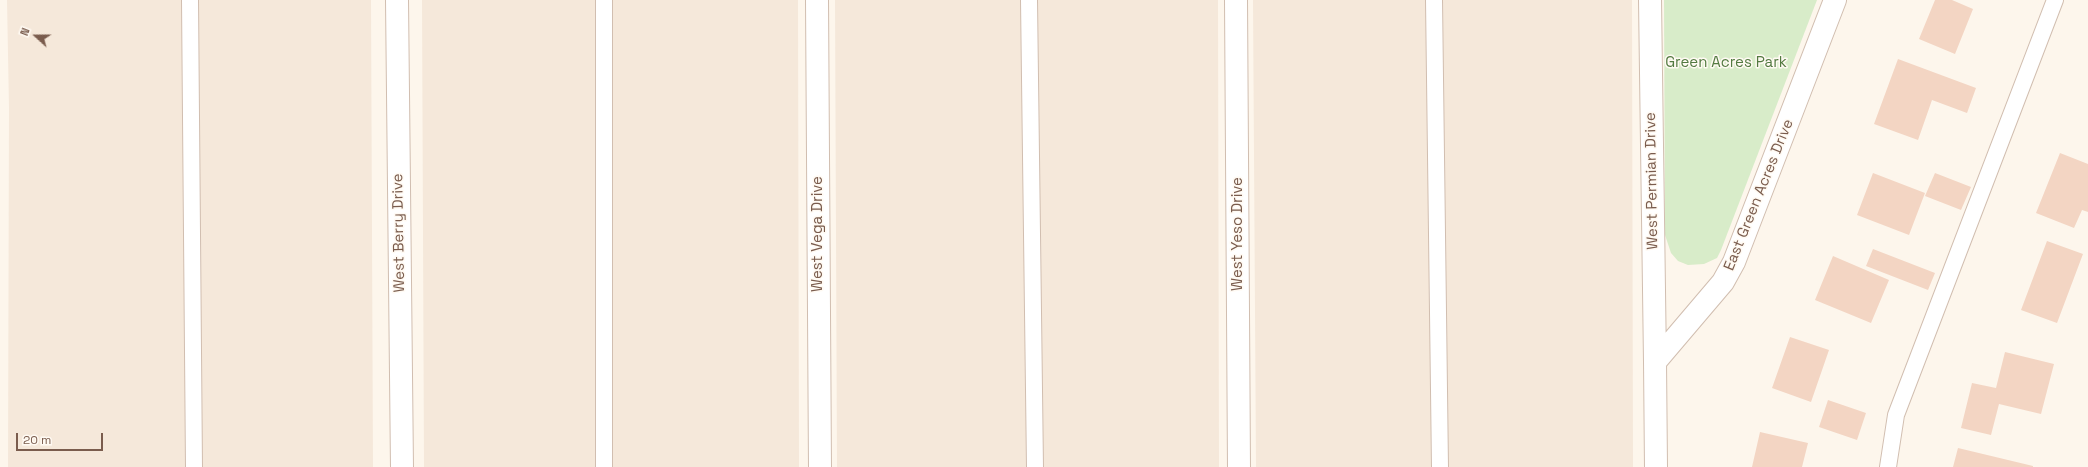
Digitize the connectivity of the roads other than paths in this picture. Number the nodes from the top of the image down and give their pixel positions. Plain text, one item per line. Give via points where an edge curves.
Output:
1 (190, 0) edge
2 (397, 0) edge
3 (604, 0) edge
4 (817, 0) edge
5 (1030, 0) edge
6 (1236, 0) edge
7 (1434, 0) edge
8 (1650, 0) edge
9 (1835, 0) edge
10 (2055, 0) edge
11 (1655, 362) junction
12 (194, 467) edge
13 (402, 467) edge
14 (604, 467) edge
15 (820, 467) edge
16 (1035, 467) edge
17 (1239, 467) edge
18 (1440, 467) edge
19 (1656, 467) edge
20 (1888, 467) edge

1 - 12 lane
2 - 13 street, West Berry Drive
3 - 14 lane
4 - 15 street, West Vega Drive
5 - 16 lane
6 - 17 street, West Yeso Drive
7 - 18 lane
8 - 11 street, West Permian Drive
9 - 11 street, East Green Acres Drive via 1734,262 1723,282
10 - 20 lane via 1896,414
11 - 19 street

